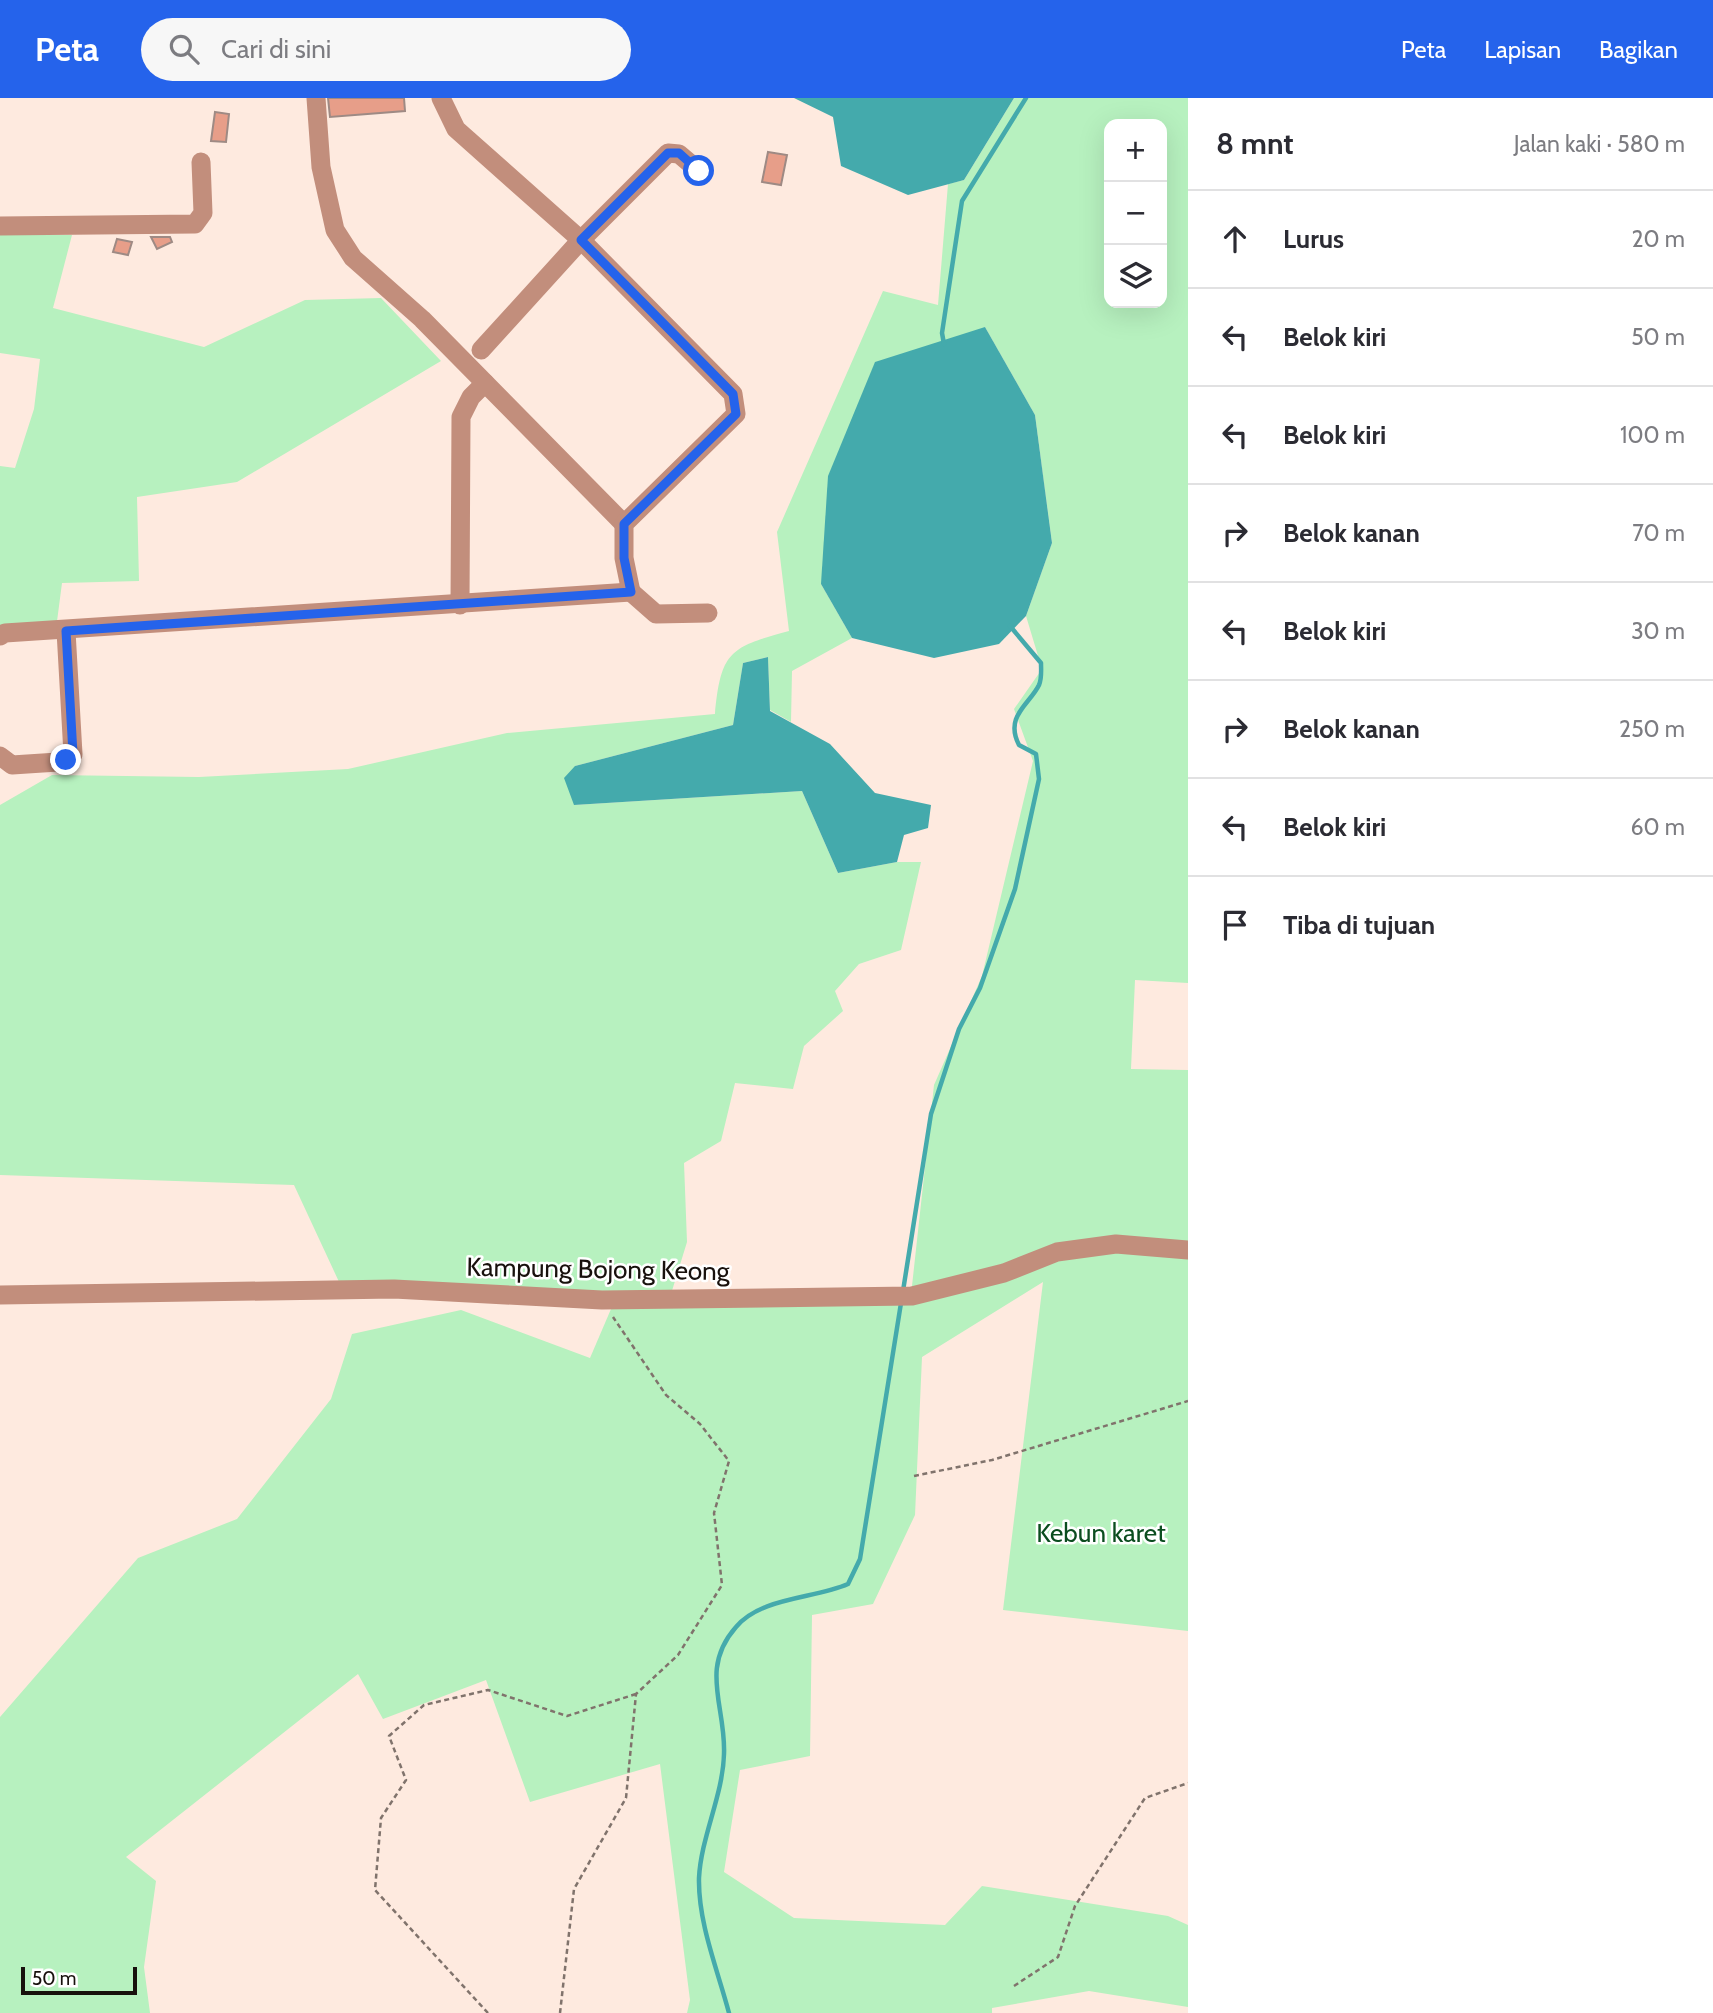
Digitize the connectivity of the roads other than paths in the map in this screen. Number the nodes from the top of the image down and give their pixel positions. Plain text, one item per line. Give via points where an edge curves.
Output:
1 (316, 98) edge
2 (441, 98) edge
3 (201, 162) dead end
4 (699, 171) dead end
5 (0, 226) edge
6 (581, 240) junction
7 (481, 350) dead end
8 (485, 383) junction
9 (624, 524) junction
10 (631, 592) junction
11 (460, 606) junction
12 (708, 613) dead end
13 (0, 636) edge
14 (67, 639) junction
15 (0, 756) edge
16 (1188, 1250) edge
17 (0, 1295) edge

1 - 8 street via 321,167 335,230 353,258
2 - 6 street via 456,129
3 - 5 street via 203,213 195,224
4 - 6 street via 679,153 668,153
6 - 7 street
6 - 9 street via 733,394 736,414
8 - 9 street
8 - 11 street via 461,417
9 - 10 street
10 - 11 street
10 - 12 street via 656,614
11 - 14 street
13 - 14 street
14 - 15 street via 73,754 58,762 12,765
16 - 17 street, Kampung Bojong Keong via 1116,1244 1057,1252 1004,1273 891,1297 601,1300 394,1289

